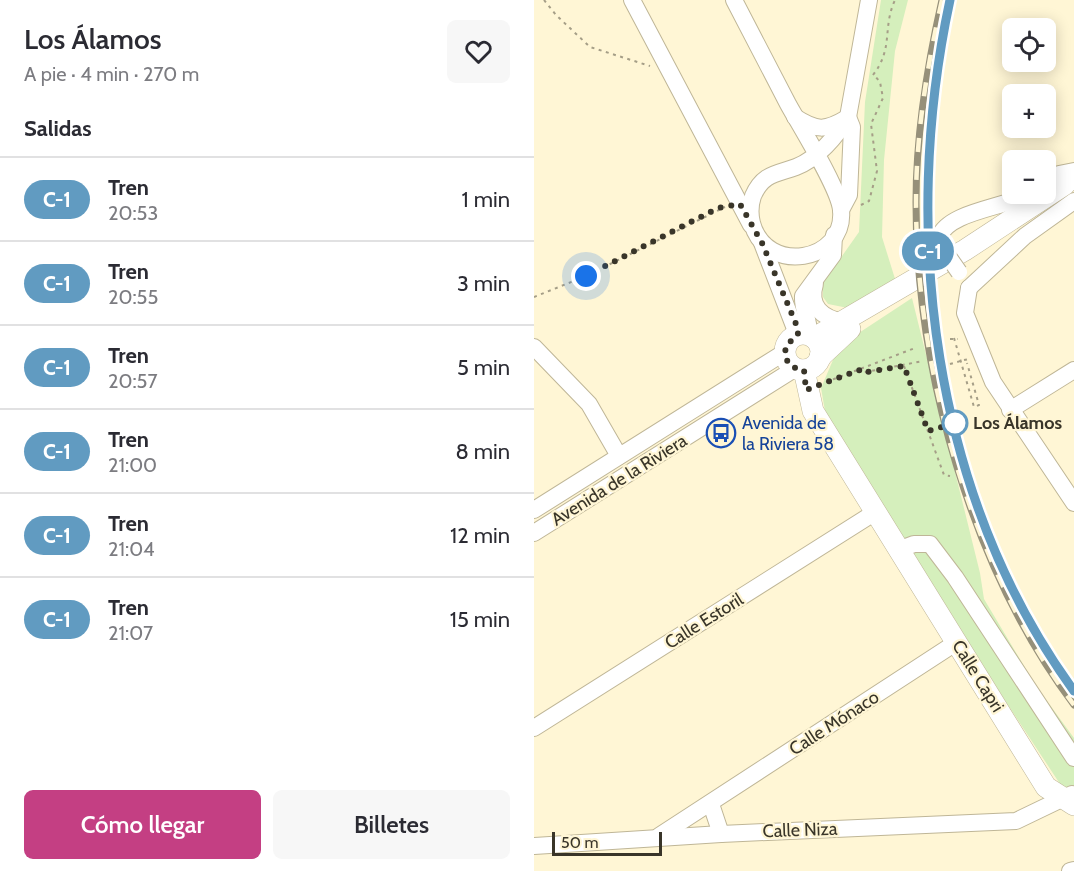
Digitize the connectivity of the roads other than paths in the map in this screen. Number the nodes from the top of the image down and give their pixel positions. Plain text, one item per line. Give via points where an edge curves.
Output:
1 (632, 0) edge
2 (734, 0) edge
3 (869, 0) edge
4 (795, 117) junction
5 (848, 117) junction
6 (815, 155) junction
7 (796, 167) junction
8 (1074, 173) edge
9 (1056, 176) edge
10 (830, 183) junction
11 (1074, 190) edge
12 (1074, 201) edge
13 (1002, 204) edge
14 (841, 213) junction
15 (834, 235) junction
16 (758, 238) junction
17 (818, 275) junction
18 (969, 288) junction
19 (843, 322) junction
20 (534, 347) edge
21 (804, 355) junction
22 (1074, 370) edge
23 (1010, 410) junction
24 (619, 456) junction
25 (1074, 503) edge
26 (534, 510) edge
27 (874, 513) junction
28 (534, 533) edge
29 (898, 550) junction
30 (957, 642) junction
31 (534, 728) edge
32 (1074, 758) edge
33 (1070, 798) edge
34 (711, 804) junction
35 (721, 834) junction
36 (656, 838) junction
37 (534, 846) edge

1 - 16 street
2 - 4 street
3 - 5 street
4 - 5 street via 810,127 830,128
4 - 6 street
5 - 6 street via 840,132
5 - 14 street via 852,126 849,195
6 - 7 street
6 - 10 street
7 - 10 street via 815,171
7 - 16 street via 780,169 765,179 753,197 750,215
8 - 9 street
8 - 19 street, Avenida de la Riviera via 1064,184 965,250
10 - 14 street
11 - 21 street, Avenida de la Riviera
12 - 18 street via 1024,236
13 - 18 street, bridge via 942,228 939,237 945,252
14 - 15 street
15 - 16 street via 812,255 795,258 779,255
15 - 17 street via 833,255
16 - 21 street
17 - 19 street via 814,304 823,316
17 - 21 street via 803,296 802,305 810,323
18 - 23 street via 965,313 993,382
19 - 21 street, Avenida de la Riviera
20 - 24 street via 589,404
21 - 24 street, Avenida de la Riviera
21 - 27 street, Calle Capri via 813,411
21 - 28 street, Avenida de la Riviera
22 - 23 street
23 - 25 street
24 - 26 street, Avenida de la Riviera
27 - 29 street, Calle Capri
27 - 31 street, Calle Estoril
29 - 30 street, Calle Capri
29 - 32 street, Calle Capri via 930,544 956,577
30 - 33 street, Calle Capri via 1046,786
30 - 34 street, Calle Mónaco
33 - 35 street, Calle Niza via 1016,821
34 - 35 street
34 - 36 street, Calle Mónaco
35 - 36 street, Calle Niza
36 - 37 street, Calle Niza

